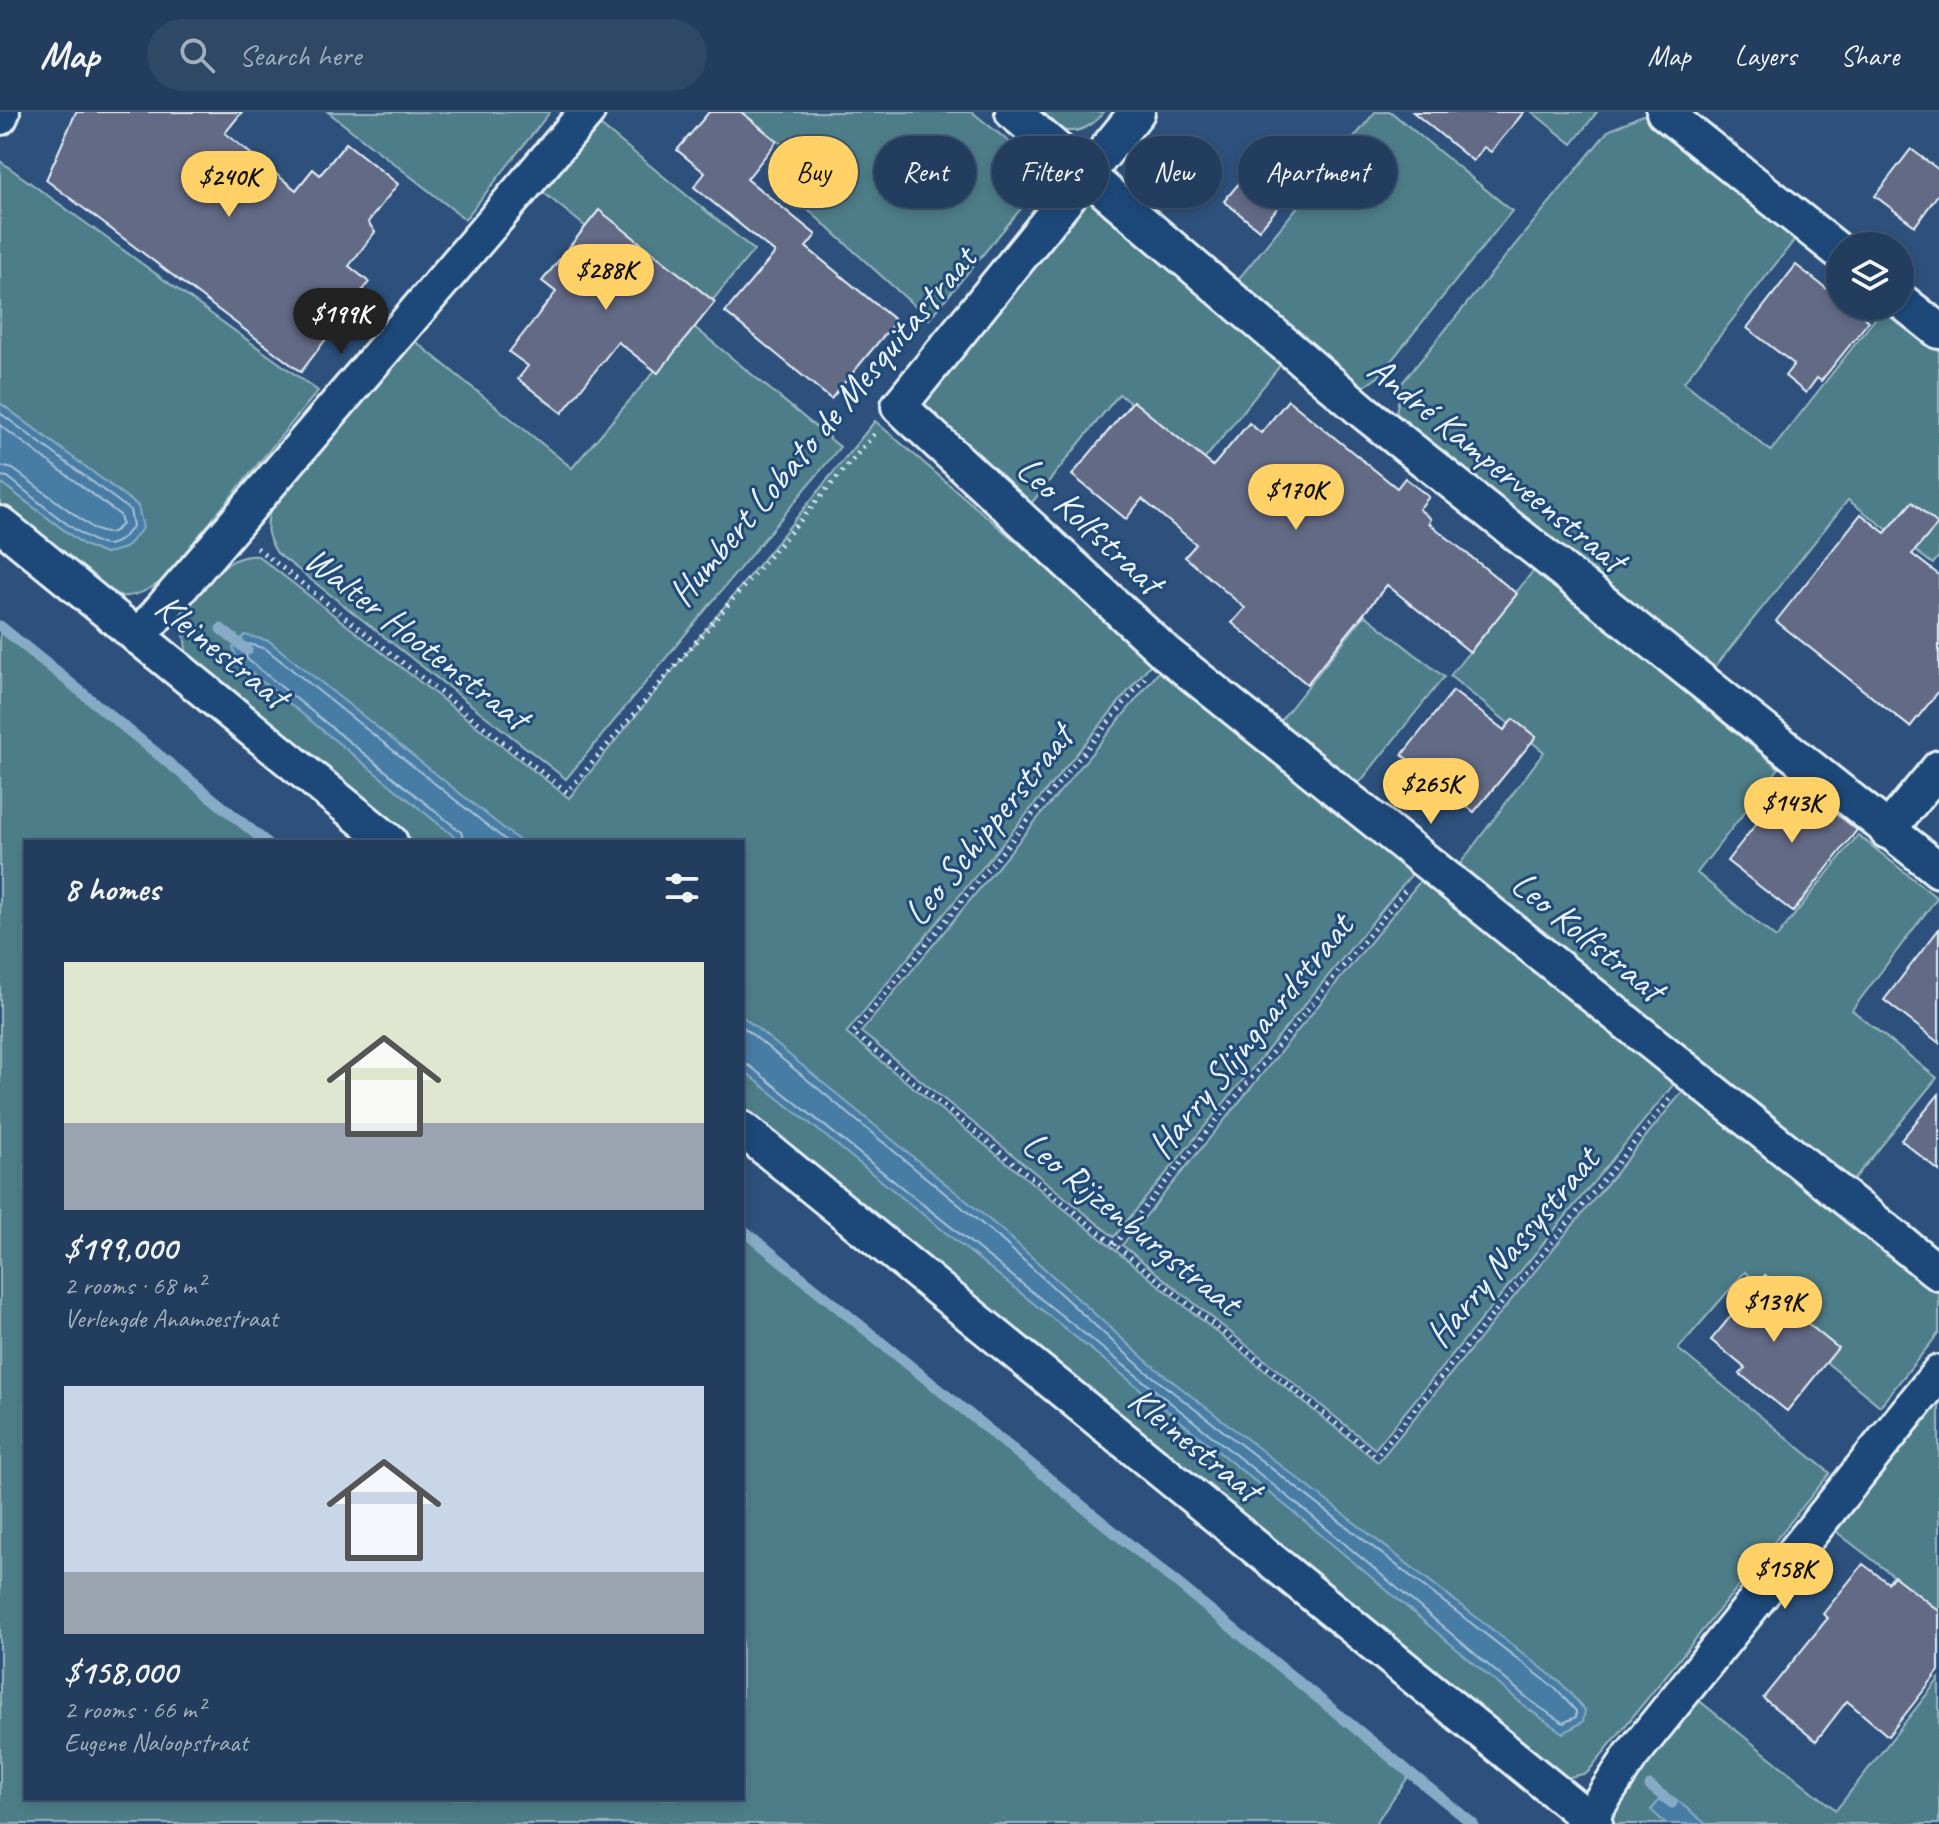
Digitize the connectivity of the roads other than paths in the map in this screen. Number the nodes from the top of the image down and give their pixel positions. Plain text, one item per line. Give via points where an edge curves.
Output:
1 (587, 112) edge
2 (1013, 112) edge
3 (1137, 112) edge
4 (1664, 112) edge
5 (1042, 136) edge
6 (1109, 145) edge
7 (1109, 192) edge
8 (1057, 208) edge
9 (1826, 241) edge
10 (1914, 311) edge
11 (1939, 331) edge
12 (899, 406) joint
13 (0, 524) edge
14 (138, 637) junction
15 (1939, 768) edge
16 (1887, 831) junction
17 (388, 840) edge
18 (1939, 870) edge
19 (744, 1131) edge
20 (1939, 1273) edge
21 (1939, 1373) edge
22 (1592, 1822) edge

1 - 14 street
2 - 5 street, André Kamperveenstraat
3 - 6 street, Humbert Lobato de Mesquitastraat
4 - 9 street
7 - 16 street, André Kamperveenstraat via 1364,412
8 - 12 street, Humbert Lobato de Mesquitastraat
10 - 11 street
12 - 20 street, Leo Kolfstraat via 1166,653
13 - 14 street, Kleinestraat
14 - 17 street, Kleinestraat
15 - 16 street
16 - 18 street, André Kamperveenstraat
19 - 22 street, Kleinestraat
21 - 22 street via 1631,1756

